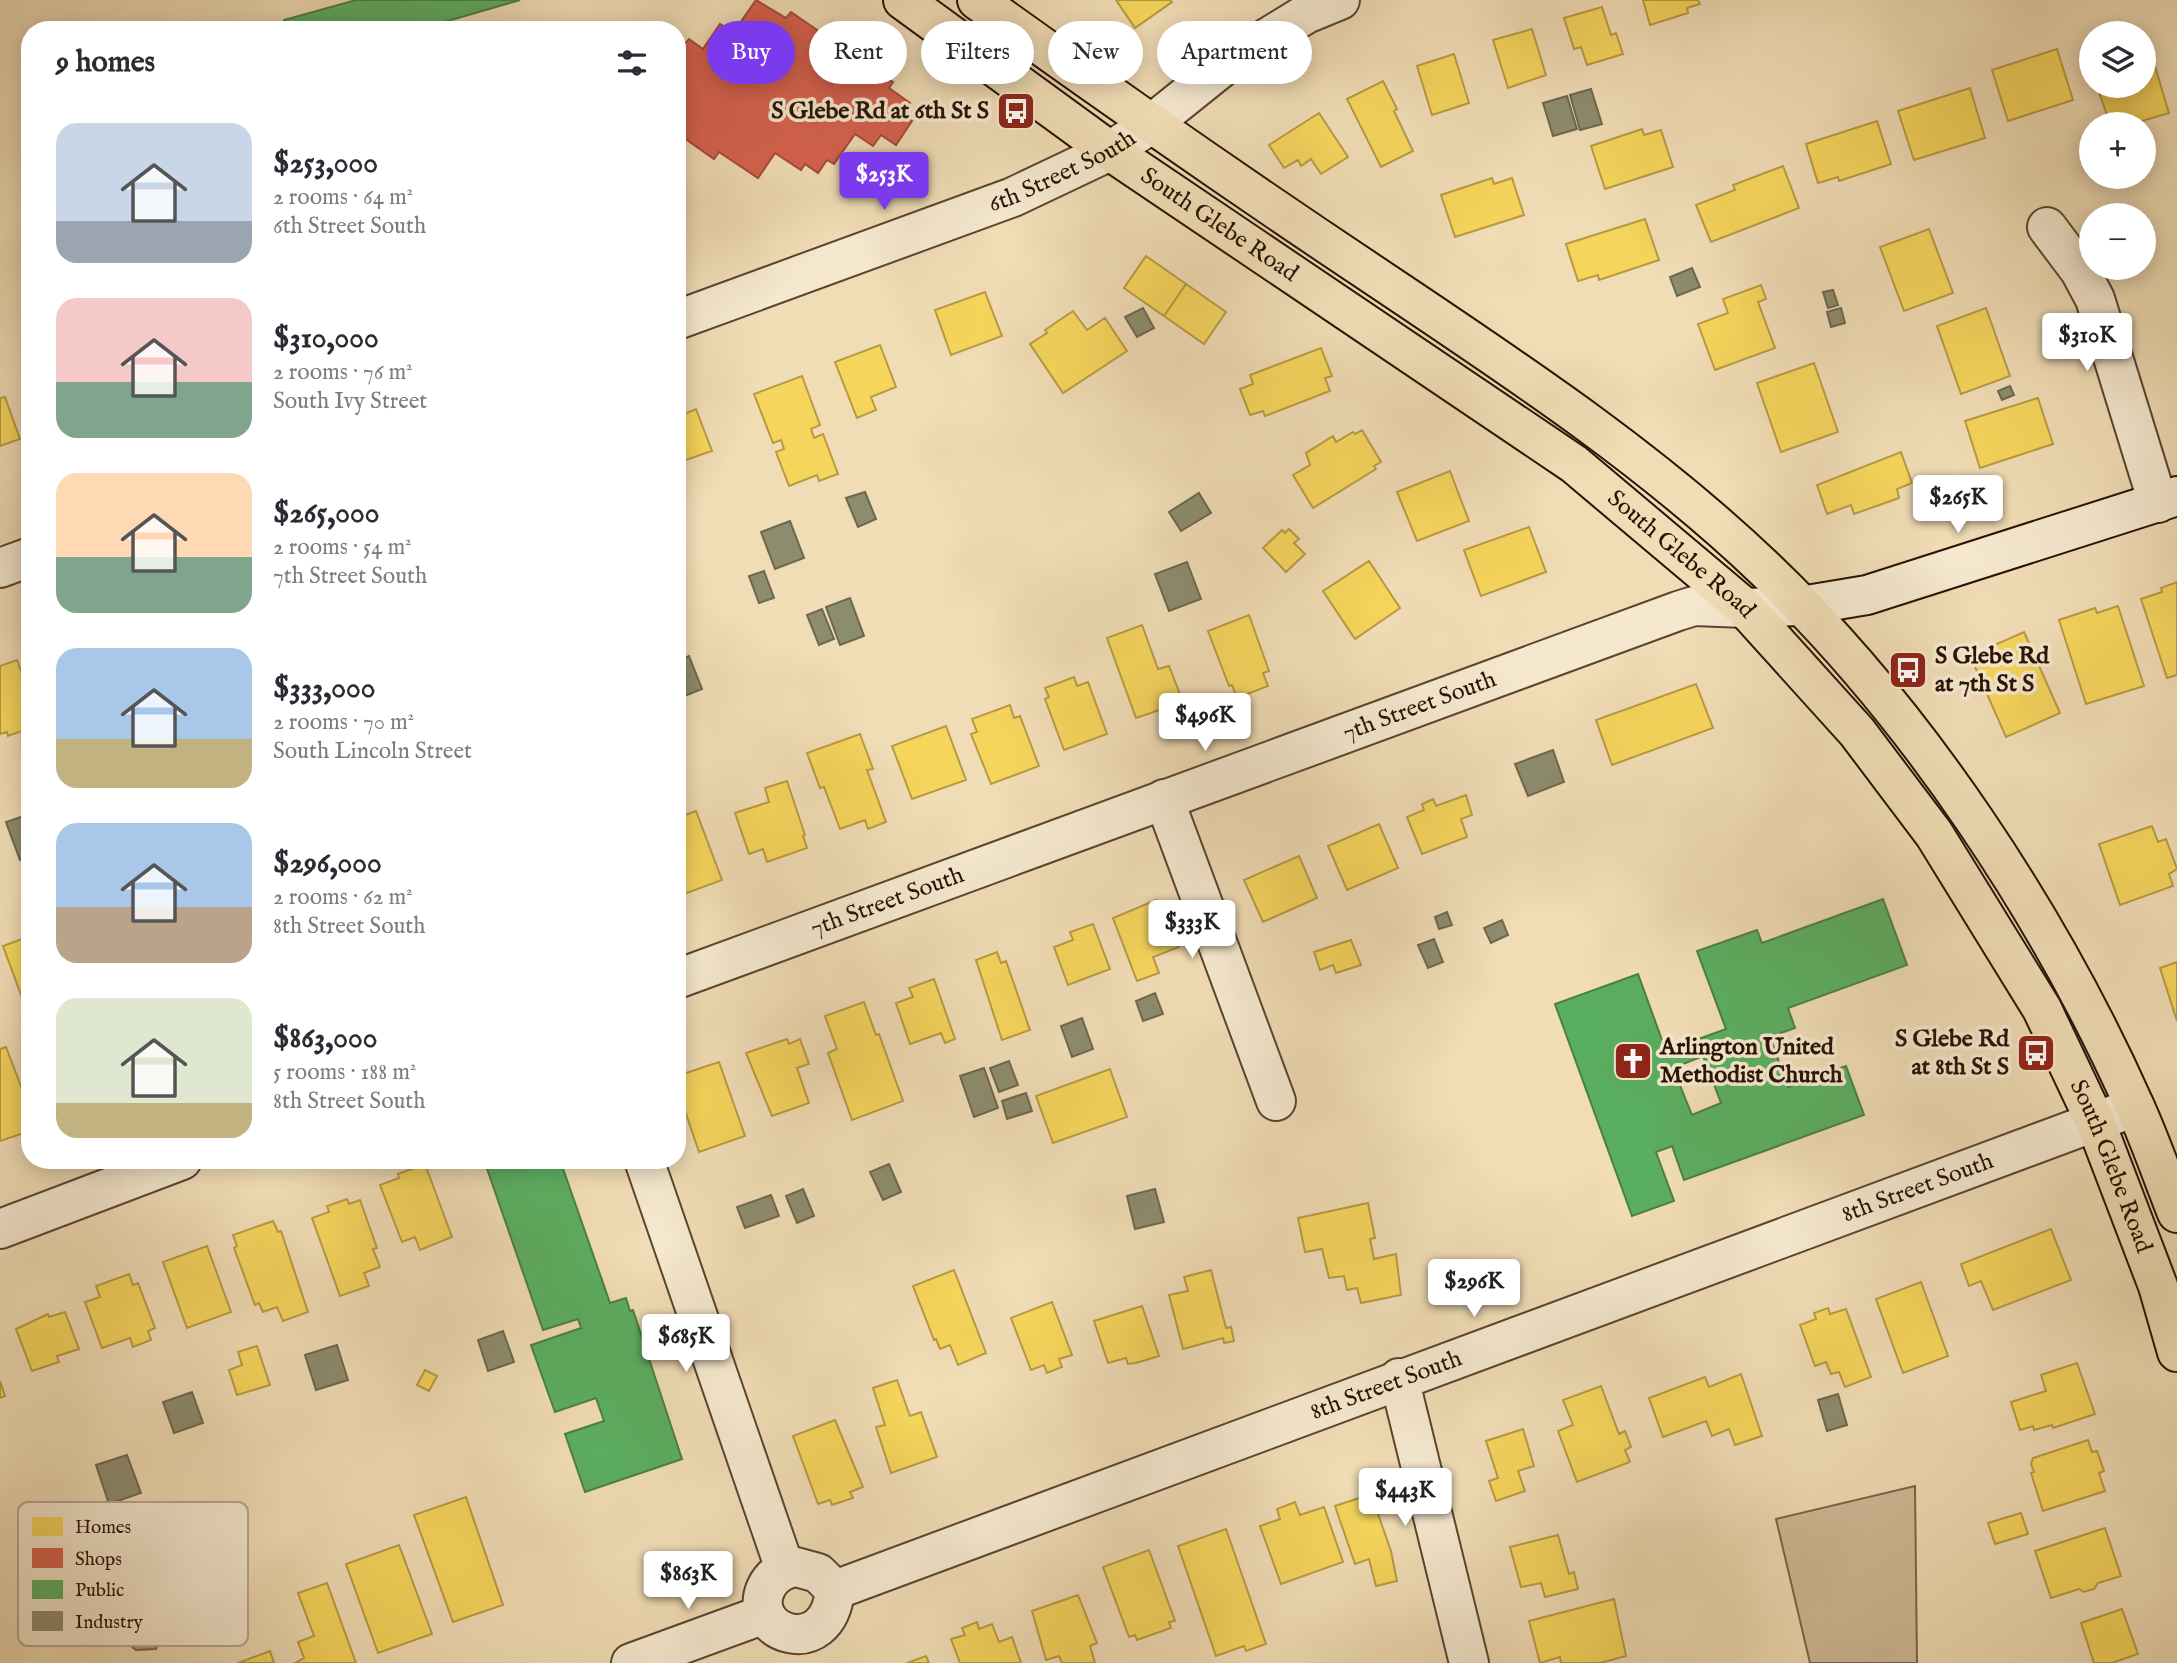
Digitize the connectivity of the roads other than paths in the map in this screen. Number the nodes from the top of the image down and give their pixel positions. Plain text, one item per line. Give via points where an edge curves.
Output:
1 (903, 0) edge
2 (977, 0) edge
3 (1340, 0) edge
4 (1150, 125) junction
5 (1110, 151) junction
6 (2047, 227) dead end
7 (686, 317) edge
8 (2167, 499) edge
9 (21, 560) edge
10 (0, 568) edge
11 (1801, 606) junction
12 (1745, 608) junction
13 (1164, 799) junction
14 (686, 976) edge
15 (1276, 1101) dead end
16 (2135, 1107) junction
17 (2095, 1121) junction
18 (158, 1169) edge
19 (647, 1169) edge
20 (2177, 1213) edge
21 (0, 1229) edge
22 (2177, 1352) edge
23 (1399, 1378) junction
24 (785, 1569) junction
25 (835, 1590) junction
26 (765, 1614) junction
27 (817, 1648) edge
28 (631, 1663) edge
29 (1469, 1663) edge

1 - 5 main road, South Glebe Road
2 - 4 main road, South Glebe Road
3 - 4 street, 6th Street South via 1306,14 1231,60
4 - 5 street, 6th Street South
4 - 11 main road, South Glebe Road via 1606,436 1764,568
5 - 7 street, 6th Street South via 1013,197
5 - 12 main road, South Glebe Road via 1574,464
6 - 8 street via 2095,299
8 - 11 street, 7th Street South via 1867,595
9 - 10 street
11 - 12 street, 7th Street South
11 - 16 main road, South Glebe Road via 1888,706 1968,810 2055,950
12 - 13 street, 7th Street South via 1694,606
12 - 17 main road, South Glebe Road via 1857,732 1934,834 2042,1009
13 - 14 street, 7th Street South
13 - 15 street
16 - 17 street, 8th Street South
16 - 20 main road, South Glebe Road
17 - 22 main road, South Glebe Road via 2158,1286
17 - 23 street, 8th Street South
18 - 21 street
19 - 24 street
23 - 25 street, 8th Street South
23 - 29 street
24 - 25 street via 808,1568
24 - 26 street via 764,1593
25 - 27 street via 832,1612
26 - 27 street via 779,1632 801,1637
26 - 28 street

